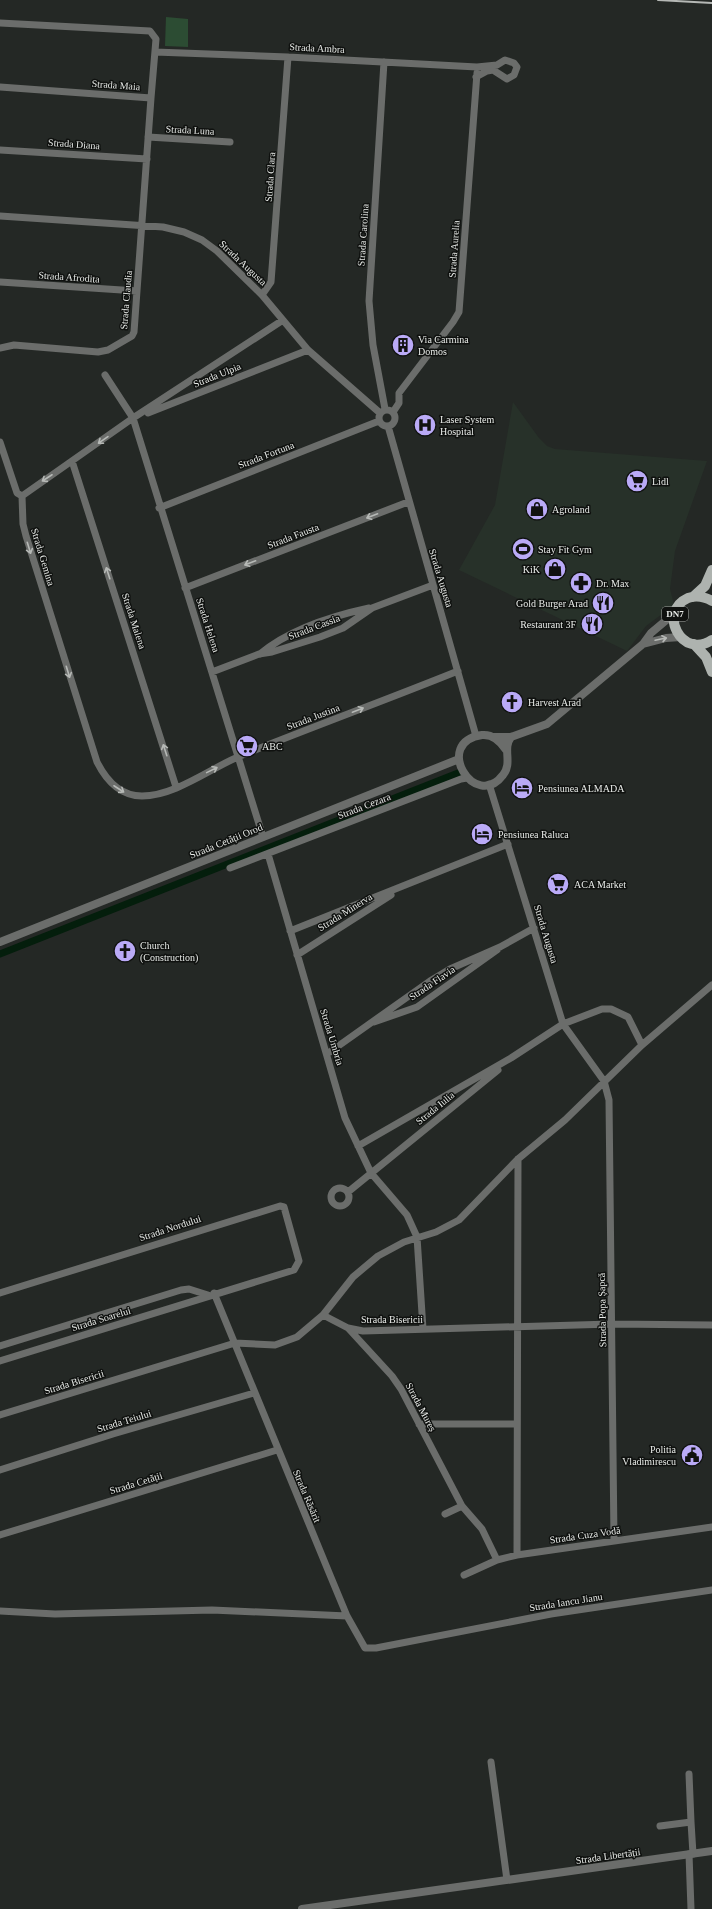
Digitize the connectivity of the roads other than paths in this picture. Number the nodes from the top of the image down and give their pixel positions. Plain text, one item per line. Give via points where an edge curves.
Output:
1 (0, 23) edge
2 (155, 52) junction
3 (288, 57) junction
4 (384, 62) junction
5 (477, 67) junction
6 (476, 76) junction
7 (0, 87) edge
8 (151, 98) junction
9 (148, 138) junction
10 (230, 142) dead end
11 (0, 150) edge
12 (147, 159) junction
13 (0, 216) edge
14 (142, 225) junction
15 (0, 282) edge
16 (137, 291) junction
17 (262, 295) junction
18 (284, 320) junction
19 (0, 348) edge
20 (308, 350) junction
21 (105, 375) dead end
22 (383, 411) junction
23 (393, 412) junction
24 (133, 418) junction
25 (379, 422) junction
26 (388, 426) junction
27 (0, 442) edge
28 (72, 462) junction
29 (22, 496) junction
30 (408, 502) junction
31 (159, 508) junction
32 (712, 570) edge
33 (433, 585) junction
34 (185, 588) junction
35 (693, 597) junction
36 (712, 601) edge
37 (372, 608) junction
38 (676, 612) junction
39 (681, 637) junction
40 (712, 640) edge
41 (643, 644) junction
42 (694, 644) junction
43 (259, 654) junction
44 (458, 671) junction
45 (212, 672) junction
46 (712, 672) edge
47 (476, 736) junction
48 (494, 737) junction
49 (511, 737) junction
50 (506, 750) junction
51 (238, 757) junction
52 (459, 760) junction
53 (467, 778) junction
54 (489, 784) junction
55 (176, 787) junction
56 (263, 837) junction
57 (508, 844) junction
58 (268, 854) junction
59 (230, 868) dead end
60 (404, 886) junction
61 (534, 928) junction
62 (290, 931) junction
63 (0, 942) edge
64 (500, 947) junction
65 (296, 955) junction
66 (712, 985) edge
67 (369, 1024) junction
68 (564, 1024) junction
69 (642, 1045) junction
70 (327, 1054) junction
71 (511, 1058) junction
72 (604, 1081) junction
73 (358, 1146) junction
74 (518, 1159) junction
75 (371, 1173) junction
76 (348, 1192) dead end
77 (417, 1237) junction
78 (294, 1270) joint
79 (0, 1292) edge
80 (211, 1294) junction
81 (323, 1315) junction
82 (612, 1324) junction
83 (712, 1325) edge
84 (517, 1326) junction
85 (348, 1328) junction
86 (423, 1329) junction
87 (235, 1343) junction
88 (0, 1346) edge
89 (0, 1362) edge
90 (254, 1393) junction
91 (0, 1415) edge
92 (419, 1424) junction
93 (517, 1424) junction
94 (277, 1450) junction
95 (0, 1470) edge
96 (462, 1506) junction
97 (445, 1514) dead end
98 (712, 1526) edge
99 (0, 1535) edge
100 (614, 1540) junction
101 (517, 1555) junction
102 (497, 1560) junction
103 (464, 1575) dead end
104 (712, 1590) edge
105 (0, 1611) edge
106 (347, 1616) junction
107 (423, 1638) joint
108 (492, 1762) dead end
109 (689, 1774) dead end
110 (691, 1822) junction
111 (660, 1826) dead end
112 (712, 1851) edge
113 (691, 1854) junction
114 (507, 1880) junction
115 (302, 1909) edge
116 (691, 1909) edge

1 - 2 street via 150,31 156,39
2 - 3 street, Strada Ambra
2 - 8 street
3 - 4 street, Strada Ambra
3 - 17 street, Strada Clara via 271,282
4 - 5 street, Strada Ambra
4 - 22 street, Strada Carolina via 369,301
5 - 6 street, Strada Aurelia
5 - 6 street, Strada Ambra via 497,65 505,60 517,67 507,79 493,70
6 - 23 street, Strada Aurelia via 458,312 399,393 399,404
7 - 8 street, Strada Maia
8 - 9 street, Strada Maia
9 - 10 street, Strada Luna
9 - 12 street, Strada Maia
11 - 12 street, Strada Diana
12 - 14 street, Strada Maia
13 - 14 street, Strada Augusta
14 - 16 street, Strada Claudia
14 - 17 street, Strada Augusta via 184,232 202,240 217,251
15 - 16 street, Strada Afrodita
16 - 19 street, Strada Claudia via 134,332 128,340 108,350 98,352 14,346
17 - 18 street, Strada Augusta
18 - 20 street, Strada Augusta
18 - 24 street
20 - 22 street, Strada Augusta
20 - 24 street, Strada Ulpia
21 - 24 street, Strada Helena
22 - 23 street
22 - 25 street
23 - 26 street via 394,421
24 -> 28 street
24 - 31 street, Strada Helena
25 - 26 street
25 - 31 street, Strada Fortuna
26 - 30 street, Strada Augusta
27 - 29 street via 17,493
28 -> 29 street
55 -> 28 street, Strada Malena
29 -> 55 street, Strada Gemina via 26,536 101,771 116,788 133,795 153,794
30 - 33 street, Strada Augusta
30 -> 34 street, Strada Fausta
31 - 34 street, Strada Helena
32 - 35 main road, DN7 via 705,586
33 - 37 street, Strada Cassia
33 - 44 street, Strada Augusta
34 - 45 street, Strada Helena
35 - 36 main road, DN7
35 - 38 main road, DN7 via 683,602
37 - 43 street, Strada Cassia via 317,624 270,646
37 - 43 street, Strada Cassia via 353,622 326,635
38 - 39 main road, DN7 via 674,625
38 - 41 street via 651,633
41 -> 39 street
39 - 42 main road
40 - 42 main road via 704,644
41 - 49 street via 552,721
42 - 46 main road via 706,657
43 - 45 street, Strada Cassia
44 - 47 street, Strada Augusta
51 -> 44 street, Strada Justina
45 - 51 street, Strada Helena
47 - 48 street
47 - 52 street via 464,745
48 - 49 street
48 - 50 street
49 - 50 street
50 - 54 street via 508,759 503,775
55 -> 51 street, Strada Justina
51 - 56 street, Strada Helena
52 - 53 street
52 - 56 street, Strada Cetății Orod
53 - 54 street via 478,784
53 - 58 street, Strada Cezara
54 - 57 street, Strada Augusta
56 - 63 street, Strada Cetății Orod
57 - 60 street, Strada Minerva
57 - 61 street, Strada Augusta
58 - 59 street, Strada Cezara
58 - 62 street
60 - 62 street, Strada Minerva
60 - 65 street, Strada Minerva
61 - 64 street, Strada Flavia
61 - 68 street, Strada Augusta
62 - 65 street, Strada Umbria
64 - 67 street, Strada Flavia via 430,980
64 - 67 street, Strada Flavia via 491,956 417,1007
65 - 70 street, Strada Umbria
66 - 69 street
67 - 70 street, Strada Flavia
68 - 69 street, Strada Iulia via 602,1010 611,1010 628,1017
68 - 71 street, Strada Iulia
68 - 72 street, Strada Augusta
69 - 72 street
70 - 73 street, Strada Umbria via 345,1118
71 - 73 street, Strada Iulia
71 - 75 street, Strada Iulia
72 - 74 street via 565,1120
72 - 82 street, Strada Popa Șapcă via 609,1100
73 - 75 street, Strada Umbria
74 - 77 street via 459,1220 436,1232
74 - 84 street
75 - 76 street, Strada Iulia
75 - 77 street, Strada Umbria via 407,1215
77 - 81 street via 391,1248 360,1271
77 - 86 street
78 - 79 street, Strada Nordului via 299,1261 284,1207 280,1206
78 - 80 street, Strada Soarelui
80 - 87 street, Strada Răsărit
80 - 88 street, Strada Soarelui via 190,1288 181,1290
80 - 89 street, Strada Soarelui
81 - 85 street, Strada Bisericii
81 - 87 street, Strada Bisericii via 305,1331 275,1346
82 - 83 street, Strada Bisericii
82 - 84 street, Strada Bisericii
82 - 100 street, Strada Popa Șapcă
84 - 86 street, Strada Bisericii
84 - 93 street
85 - 86 street, Strada Bisericii via 363,1331
85 - 92 street, Strada Mureș via 392,1376
87 - 90 street, Strada Răsărit
87 - 91 street, Strada Bisericii
90 - 94 street, Strada Răsărit
90 - 95 street, Strada Teiului
92 - 93 street
92 - 96 street, Strada Mureș
93 - 101 street
94 - 99 street, Strada Cetății
94 - 106 street, Strada Răsărit
96 - 97 street
96 - 102 street, Strada Mureș via 482,1529
98 - 100 street, Strada Cuza Vodă
100 - 101 street, Strada Cuza Vodă
101 - 102 street, Strada Cuza Vodă
102 - 103 street, Strada Cuza Vodă
104 - 107 street, Strada Iancu Jianu via 550,1614
105 - 106 street via 55,1614 212,1610
106 - 107 street, Strada Răsărit via 365,1648
108 - 114 street
109 - 110 street
110 - 111 street
110 - 113 street
112 - 113 street, Strada Libertății
113 - 114 street, Strada Libertății
113 - 116 street
114 - 115 street, Strada Libertății

